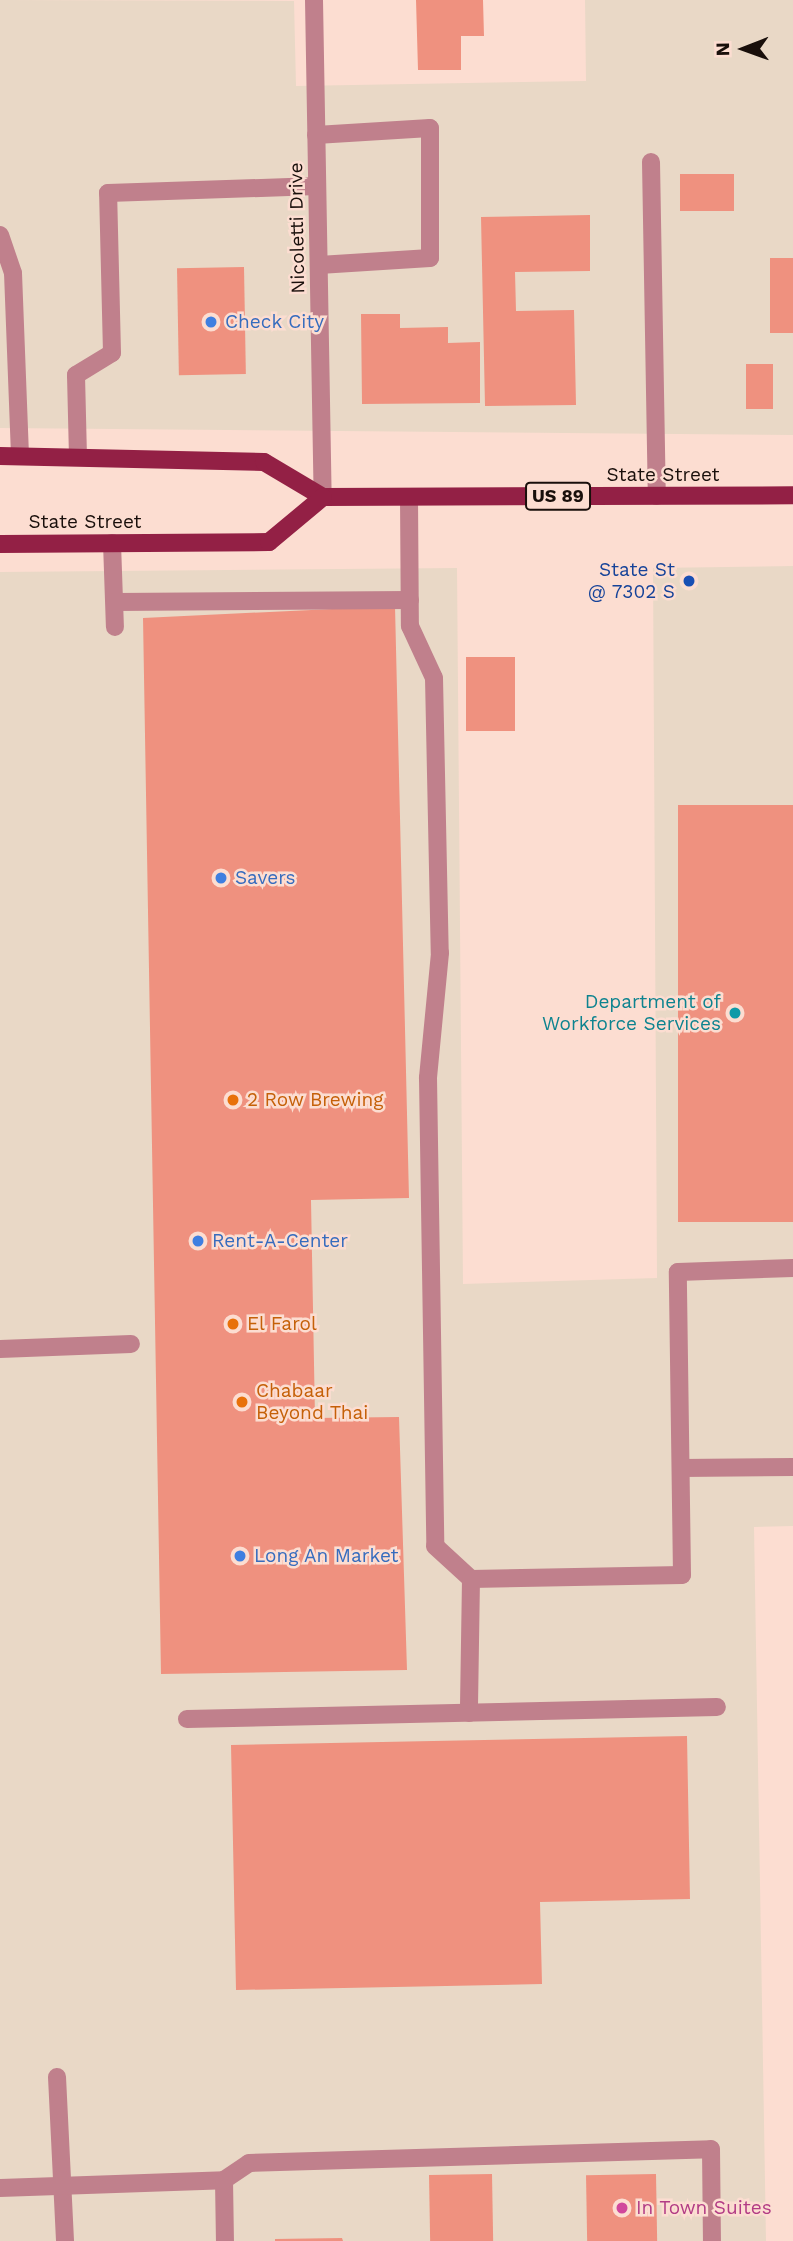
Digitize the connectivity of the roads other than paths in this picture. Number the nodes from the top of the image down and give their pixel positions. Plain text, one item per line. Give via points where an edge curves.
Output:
1 (314, 0) edge
2 (316, 135) junction
3 (650, 162) dead end
4 (317, 186) junction
5 (0, 236) edge
6 (319, 265) junction
7 (0, 456) edge
8 (20, 456) junction
9 (78, 457) junction
10 (793, 495) edge
11 (657, 496) junction
12 (323, 497) junction
13 (409, 497) junction
14 (113, 543) junction
15 (0, 544) edge
16 (410, 600) junction
17 (115, 602) junction
18 (115, 627) dead end
19 (793, 1269) edge
20 (131, 1345) dead end
21 (0, 1349) edge
22 (793, 1466) edge
23 (681, 1468) junction
24 (471, 1579) junction
25 (717, 1707) dead end
26 (469, 1713) junction
27 (187, 1719) dead end
28 (57, 2077) dead end
29 (224, 2180) junction
30 (60, 2186) junction
31 (0, 2188) edge
32 (65, 2241) edge
33 (225, 2241) edge
34 (712, 2241) edge

1 - 2 street, Nicoletti Drive
2 - 4 street, Nicoletti Drive
2 - 6 street via 430,128 430,258
3 - 11 street
4 - 6 street, Nicoletti Drive
4 - 9 street via 108,193 112,353 76,375
5 - 8 street via 13,273
6 - 12 street, Nicoletti Drive
7 - 8 main road
8 - 9 main road
9 - 12 main road via 264,462
10 - 11 main road, State Street / US 89
11 - 13 main road, State Street / US 89
12 - 13 main road, State Street / US 89
12 - 14 main road, State Street via 269,542
13 - 16 street
14 - 15 main road, State Street
14 - 17 street
16 - 17 street
16 - 24 street via 410,626 434,678 440,953 428,1078 435,1546
17 - 18 street
19 - 23 street via 678,1272
20 - 21 street
22 - 23 street
23 - 24 street via 682,1575
24 - 26 street
25 - 26 street
26 - 27 street
28 - 30 street
29 - 30 street
29 - 33 street
29 - 34 street via 249,2163 711,2149
30 - 31 street
30 - 32 street

